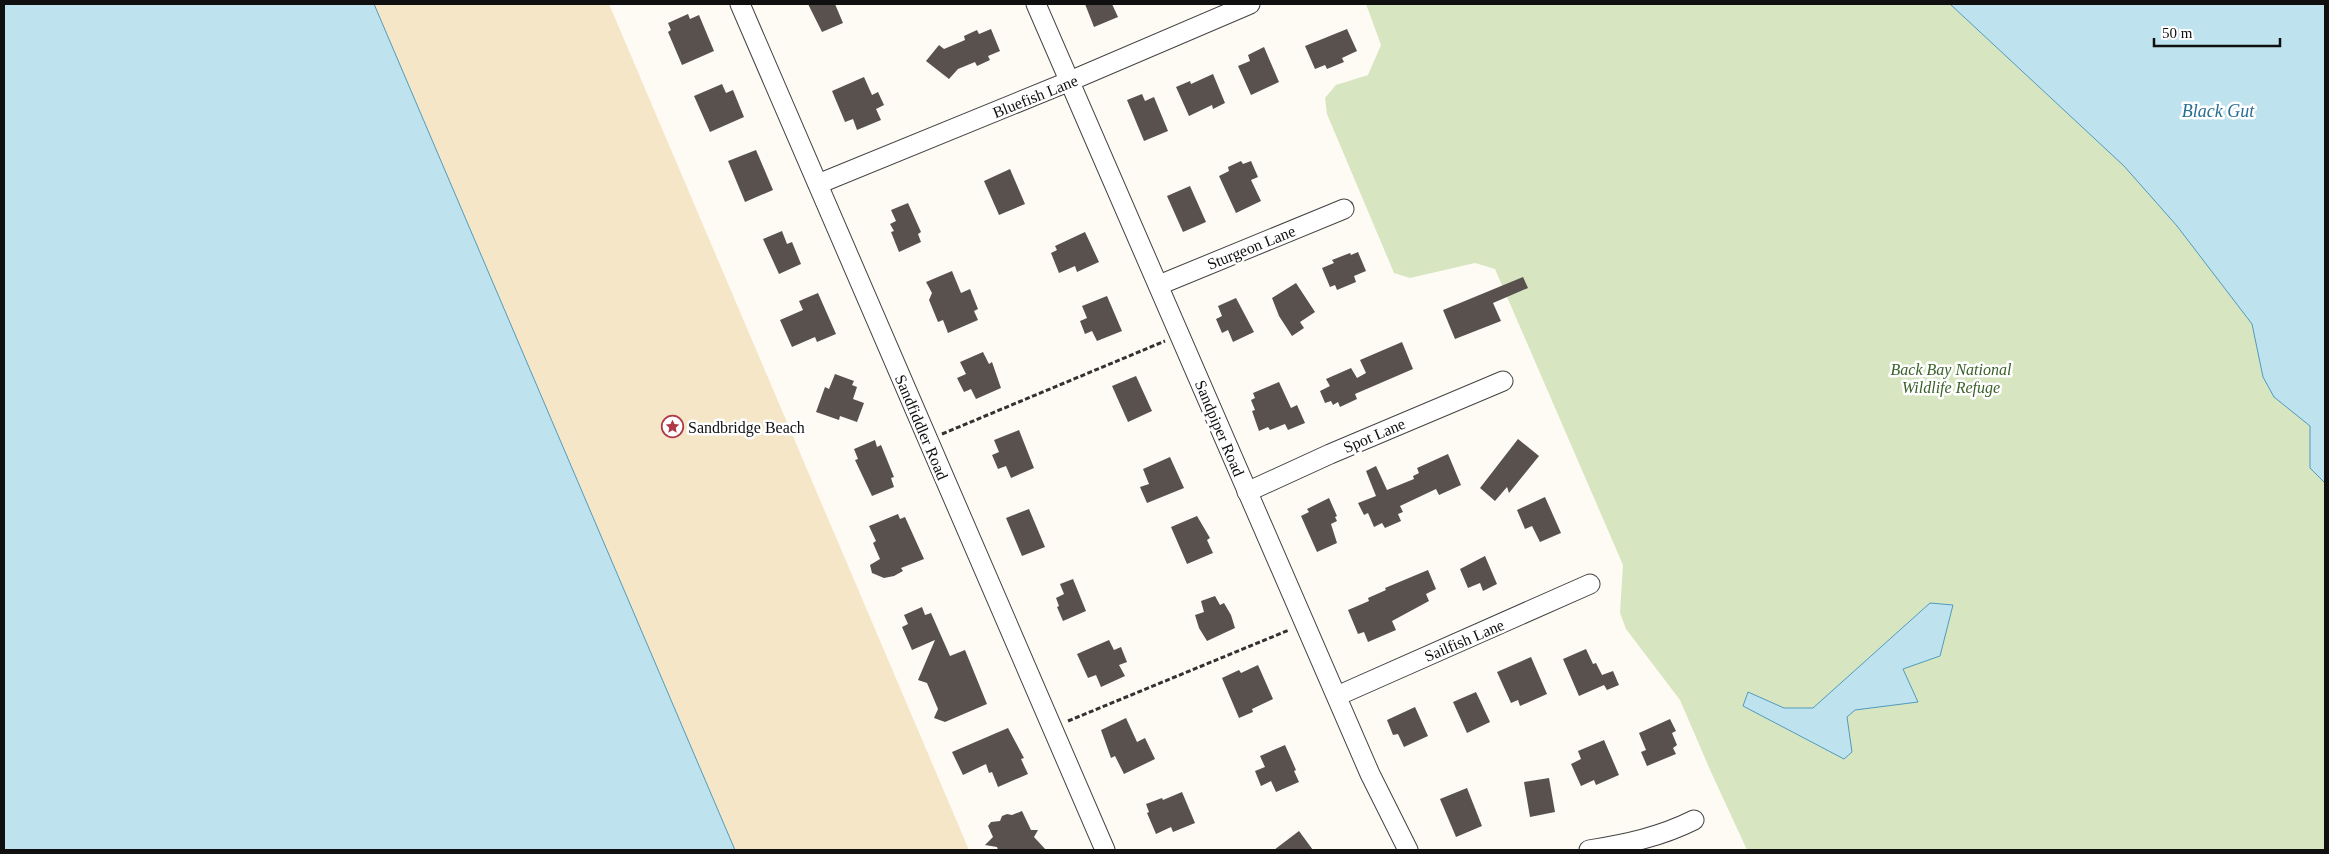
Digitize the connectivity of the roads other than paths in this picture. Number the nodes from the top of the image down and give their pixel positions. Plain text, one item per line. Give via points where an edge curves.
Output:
1 (740, 4) edge
2 (1036, 4) edge
3 (1250, 4) edge
4 (1070, 81) junction
5 (818, 184) junction
6 (1344, 209) dead end
7 (1159, 285) junction
8 (1502, 380) dead end
9 (1248, 492) junction
10 (1590, 584) dead end
11 (1337, 696) junction
12 (1694, 820) dead end
13 (1105, 850) edge
14 (1408, 850) edge
15 (1589, 850) edge

1 - 5 street, Sandfiddler Road
2 - 4 street, Sandpiper Road
3 - 4 street, Bluefish Lane
4 - 5 street, Bluefish Lane
4 - 7 street, Sandpiper Road
5 - 13 street, Sandfiddler Road
6 - 7 street, Sturgeon Lane
7 - 9 street, Sandpiper Road
8 - 9 street, Spot Lane
9 - 11 street, Sandpiper Road
10 - 11 street, Sailfish Lane
11 - 14 street, Sandpiper Road via 1370,774
12 - 15 street via 1644,840

